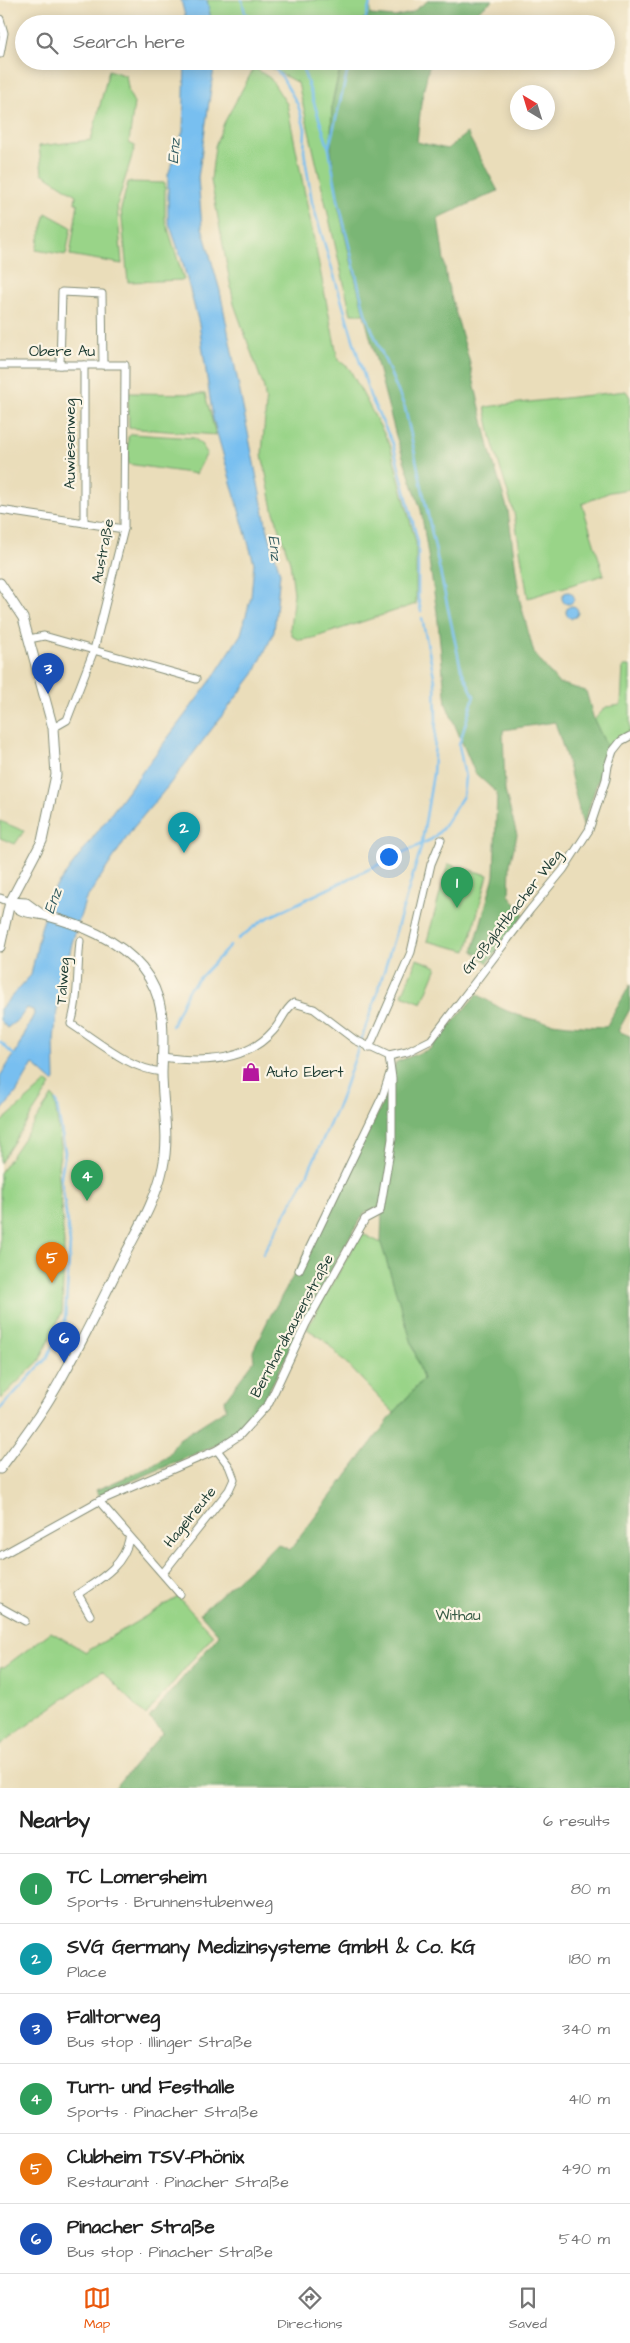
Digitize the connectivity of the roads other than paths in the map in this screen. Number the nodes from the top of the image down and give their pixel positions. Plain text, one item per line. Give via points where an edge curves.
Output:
1 (0, 19) edge
2 (0, 54) edge
3 (0, 365) edge
4 (60, 365) junction
5 (84, 365) junction
6 (103, 365) junction
7 (125, 365) joint
8 (0, 510) edge
9 (84, 523) junction
10 (124, 529) junction
11 (2, 588) edge
12 (29, 639) junction
13 (94, 650) junction
14 (196, 679) dead end
15 (53, 728) junction
16 (630, 736) edge
17 (440, 840) dead end
18 (0, 898) edge
19 (10, 902) junction
20 (80, 941) dead end
21 (0, 947) edge
22 (367, 1047) junction
23 (163, 1056) junction
24 (389, 1056) junction
25 (391, 1070) junction
26 (162, 1072) junction
27 (299, 1270) dead end
28 (217, 1450) junction
29 (0, 1469) edge
30 (98, 1501) junction
31 (130, 1538) junction
32 (0, 1556) edge
33 (162, 1573) junction
34 (180, 1594) dead end
35 (0, 1606) edge
36 (90, 1615) dead end
37 (25, 1621) dead end

1 - 2 street via 4,33
3 - 4 street, Obere Au
4 - 5 street, Obere Au
4 - 6 street via 62,292 102,294
5 - 6 street, Obere Au
5 - 9 street, Auwiesenweg
6 - 7 street, Obere Au
7 - 10 street, Austraße
8 - 9 street
9 - 10 street
10 - 13 street, Austraße
11 - 12 street via 18,607
12 - 13 street via 44,636
12 - 15 street
13 - 14 street
13 - 15 street, Austraße via 67,720
15 - 19 street via 56,775 42,841
16 - 24 street, Großglattbacher Weg via 613,751 589,830 564,870 431,1040 407,1052
17 - 22 street via 431,864 411,952 375,1036
18 - 19 street
19 - 21 street
19 - 23 street via 22,912 32,911 88,929 122,948 134,959 153,983 164,1016
20 - 26 street, Talweg via 78,1002 72,1024 132,1064 148,1071
22 - 23 street via 314,1009 294,1003 264,1041 241,1053 206,1060
22 - 24 street
23 - 26 street
24 - 25 street, Bernhardhausenstraße
25 - 27 street via 383,1095
25 - 28 street, Bernhardhausenstraße via 392,1139 380,1211 365,1219 306,1324 269,1402 240,1435
26 - 29 street via 167,1143 154,1195 50,1398
28 - 30 street, Bernhardhausenstraße
28 - 33 street, Hagelreute via 234,1479 229,1490
30 - 31 street, Hagelreute
30 - 32 street, Bernhardhausenstraße
31 - 33 street, Hagelreute
31 - 36 street via 127,1551 115,1568 78,1594
33 - 34 street, Hagelreute
35 - 37 street

